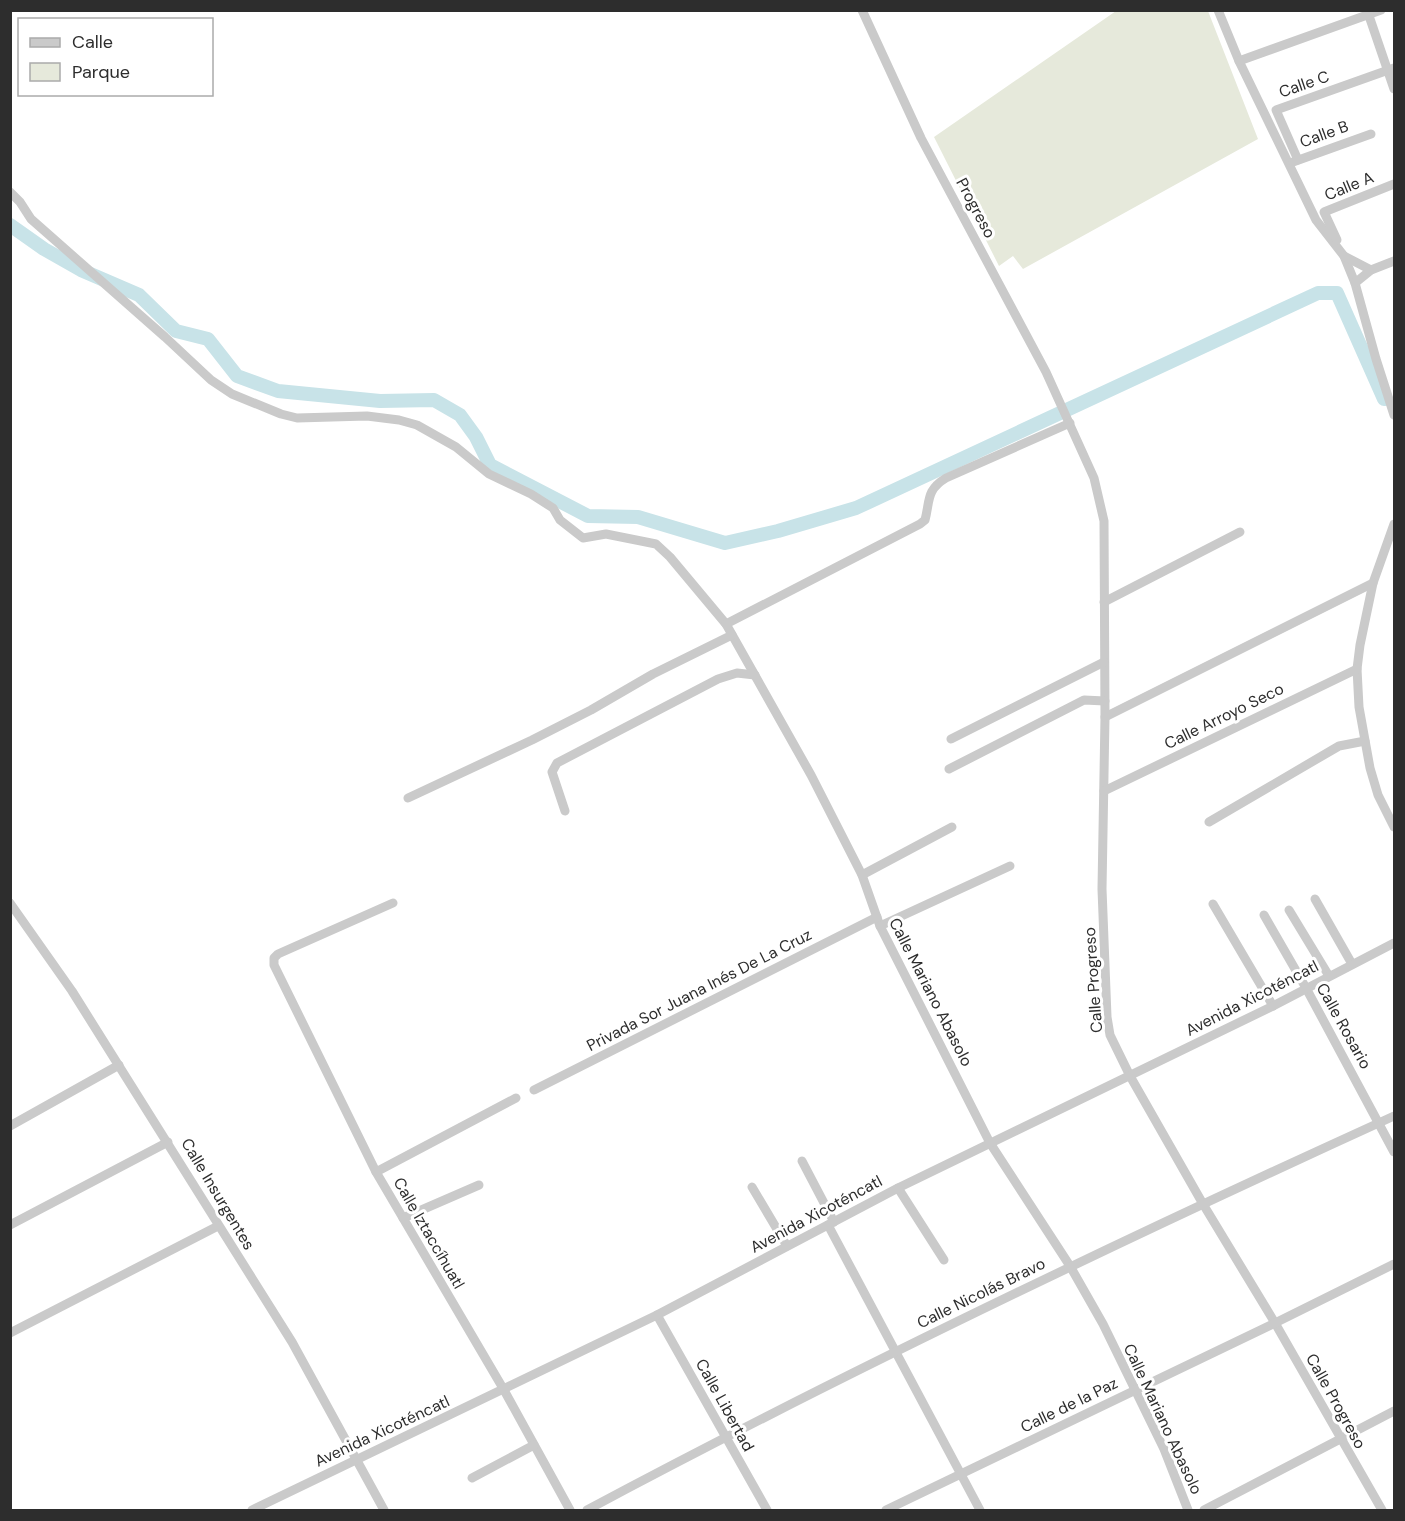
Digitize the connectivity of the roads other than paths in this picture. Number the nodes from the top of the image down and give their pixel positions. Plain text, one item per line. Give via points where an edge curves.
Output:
1 (862, 10) edge
2 (1218, 10) edge
3 (1381, 10) edge
4 (1367, 13) edge
5 (1239, 61) junction
6 (1391, 69) edge
7 (1395, 89) edge
8 (1371, 134) dead end
9 (1298, 160) junction
10 (1288, 163) junction
11 (1395, 184) edge
12 (10, 192) edge
13 (1343, 255) junction
14 (1395, 261) edge
15 (1371, 270) junction
16 (1355, 283) junction
17 (1395, 415) edge
18 (1069, 421) junction
19 (1395, 524) edge
20 (1240, 532) dead end
21 (1373, 583) junction
22 (1104, 602) junction
23 (726, 624) junction
24 (732, 635) junction
25 (1104, 662) junction
26 (1358, 669) junction
27 (754, 675) junction
28 (1105, 701) junction
29 (1105, 717) junction
30 (951, 739) dead end
31 (1365, 741) junction
32 (949, 769) dead end
33 (1104, 791) junction
34 (408, 798) dead end
35 (566, 811) dead end
36 (1209, 822) dead end
37 (952, 827) dead end
38 (1395, 827) edge
39 (1010, 866) dead end
40 (862, 875) junction
41 (1315, 899) dead end
42 (10, 903) edge
43 (393, 903) dead end
44 (1213, 904) dead end
45 (1289, 910) dead end
46 (1264, 915) dead end
47 (877, 917) junction
48 (880, 926) junction
49 (1395, 943) edge
50 (1352, 964) junction
51 (1329, 976) junction
52 (1306, 988) junction
53 (1273, 1006) junction
54 (119, 1065) junction
55 (1130, 1076) junction
56 (534, 1090) dead end
57 (516, 1098) dead end
58 (1395, 1116) edge
59 (1380, 1123) junction
60 (10, 1126) edge
61 (168, 1142) junction
62 (990, 1143) junction
63 (1395, 1152) edge
64 (802, 1161) dead end
65 (376, 1172) junction
66 (479, 1185) dead end
67 (752, 1187) dead end
68 (898, 1188) junction
69 (1203, 1204) junction
70 (403, 1218) junction
71 (831, 1223) junction
72 (10, 1225) edge
73 (218, 1226) junction
74 (787, 1246) junction
75 (944, 1260) dead end
76 (1395, 1263) edge
77 (1070, 1266) junction
78 (657, 1315) junction
79 (1275, 1323) junction
80 (10, 1333) edge
81 (895, 1352) junction
82 (1135, 1389) junction
83 (504, 1390) junction
84 (1395, 1411) edge
85 (725, 1436) junction
86 (1340, 1439) junction
87 (534, 1445) junction
88 (357, 1459) junction
89 (960, 1474) junction
90 (472, 1478) dead end
91 (252, 1510) edge
92 (384, 1510) edge
93 (570, 1510) edge
94 (587, 1510) edge
95 (767, 1510) edge
96 (886, 1510) edge
97 (980, 1510) edge
98 (1188, 1510) edge
99 (1204, 1510) edge
100 (1382, 1510) edge

1 - 18 street, Progreso via 921,138
2 - 5 street
3 - 4 street
4 - 5 street
4 - 6 street
5 - 10 street
6 - 7 street
6 - 9 street, Calle C via 1276,110
8 - 9 street, Calle B
9 - 10 street, Calle B
10 - 13 street via 1316,220
11 - 13 street, Calle A via 1324,212
12 - 23 street, Calle Mariano Abasolo via 31,219 211,380 232,394 297,418 367,416 417,425 456,447 489,474 553,508 560,520 583,538 606,534 656,544
13 - 15 street
13 - 16 street
14 - 15 street
15 - 16 street
16 - 17 street
18 - 22 street, Calle Progreso via 1095,478 1101,505
18 - 23 street via 946,478 928,499 925,520 920,524
19 - 21 street
20 - 22 street
21 - 26 street
21 - 29 street
22 - 25 street, Calle Progreso
23 - 24 street, Calle Mariano Abasolo
24 - 27 street, Calle Mariano Abasolo
24 - 34 street via 532,740
25 - 28 street, Calle Progreso
25 - 30 street
26 - 31 street
26 - 33 street, Calle Arroyo Seco
27 - 35 street via 737,672 718,679 557,763 552,772
27 - 40 street, Calle Mariano Abasolo
28 - 29 street, Calle Progreso
28 - 32 street via 1084,700
29 - 33 street, Calle Progreso
31 - 36 street via 1339,746
31 - 38 street via 1378,795
33 - 55 street, Calle Progreso via 1102,889 1107,1017 1110,1035
37 - 40 street
39 - 48 street
40 - 47 street, Calle Mariano Abasolo
41 - 50 street
42 - 54 street, Calle Insurgentes
43 - 65 street, Calle Iztaccíhuatl via 274,958 274,965
44 - 53 street
45 - 51 street
46 - 52 street, Calle Rosario
47 - 48 street, Calle Mariano Abasolo
47 - 56 street, Privada Sor Juana Inés De La Cruz
48 - 62 street, Calle Mariano Abasolo
49 - 50 street, Avenida Xicoténcatl
50 - 51 street, Avenida Xicoténcatl
51 - 52 street, Avenida Xicoténcatl
52 - 53 street, Avenida Xicoténcatl
52 - 59 street, Calle Rosario
53 - 55 street, Avenida Xicoténcatl
54 - 60 street
54 - 61 street, Calle Insurgentes
55 - 62 street, Avenida Xicoténcatl
55 - 69 street, Calle Progreso
57 - 65 street
58 - 59 street, Calle Nicolás Bravo
59 - 63 street, Calle Rosario
59 - 69 street, Calle Nicolás Bravo
61 - 72 street
61 - 73 street, Calle Insurgentes
62 - 68 street, Avenida Xicoténcatl
62 - 77 street, Calle Mariano Abasolo
64 - 71 street
65 - 70 street, Calle Iztaccíhuatl
66 - 70 street
67 - 74 street
68 - 71 street, Avenida Xicoténcatl
68 - 75 street
69 - 77 street, Calle Nicolás Bravo
69 - 79 street, Calle Progreso
70 - 83 street, Calle Iztaccíhuatl
71 - 74 street, Avenida Xicoténcatl
71 - 81 street
73 - 80 street
73 - 88 street, Calle Insurgentes via 292,1342
74 - 78 street, Avenida Xicoténcatl
76 - 79 street, Calle de la Paz
77 - 81 street, Calle Nicolás Bravo
77 - 82 street, Calle Mariano Abasolo
78 - 83 street, Avenida Xicoténcatl
78 - 85 street, Calle Libertad
79 - 82 street, Calle de la Paz
79 - 86 street, Calle Progreso
81 - 85 street, Calle Nicolás Bravo
81 - 89 street
82 - 89 street, Calle de la Paz
82 - 98 street, Calle Mariano Abasolo
83 - 87 street, Calle Iztaccíhuatl
83 - 88 street, Avenida Xicoténcatl
84 - 86 street
85 - 94 street, Calle Nicolás Bravo
85 - 95 street, Calle Libertad
86 - 99 street
86 - 100 street, Calle Progreso
87 - 90 street
87 - 93 street, Calle Iztaccíhuatl
88 - 91 street, Avenida Xicoténcatl
88 - 92 street, Calle Insurgentes
89 - 96 street, Calle de la Paz
89 - 97 street

